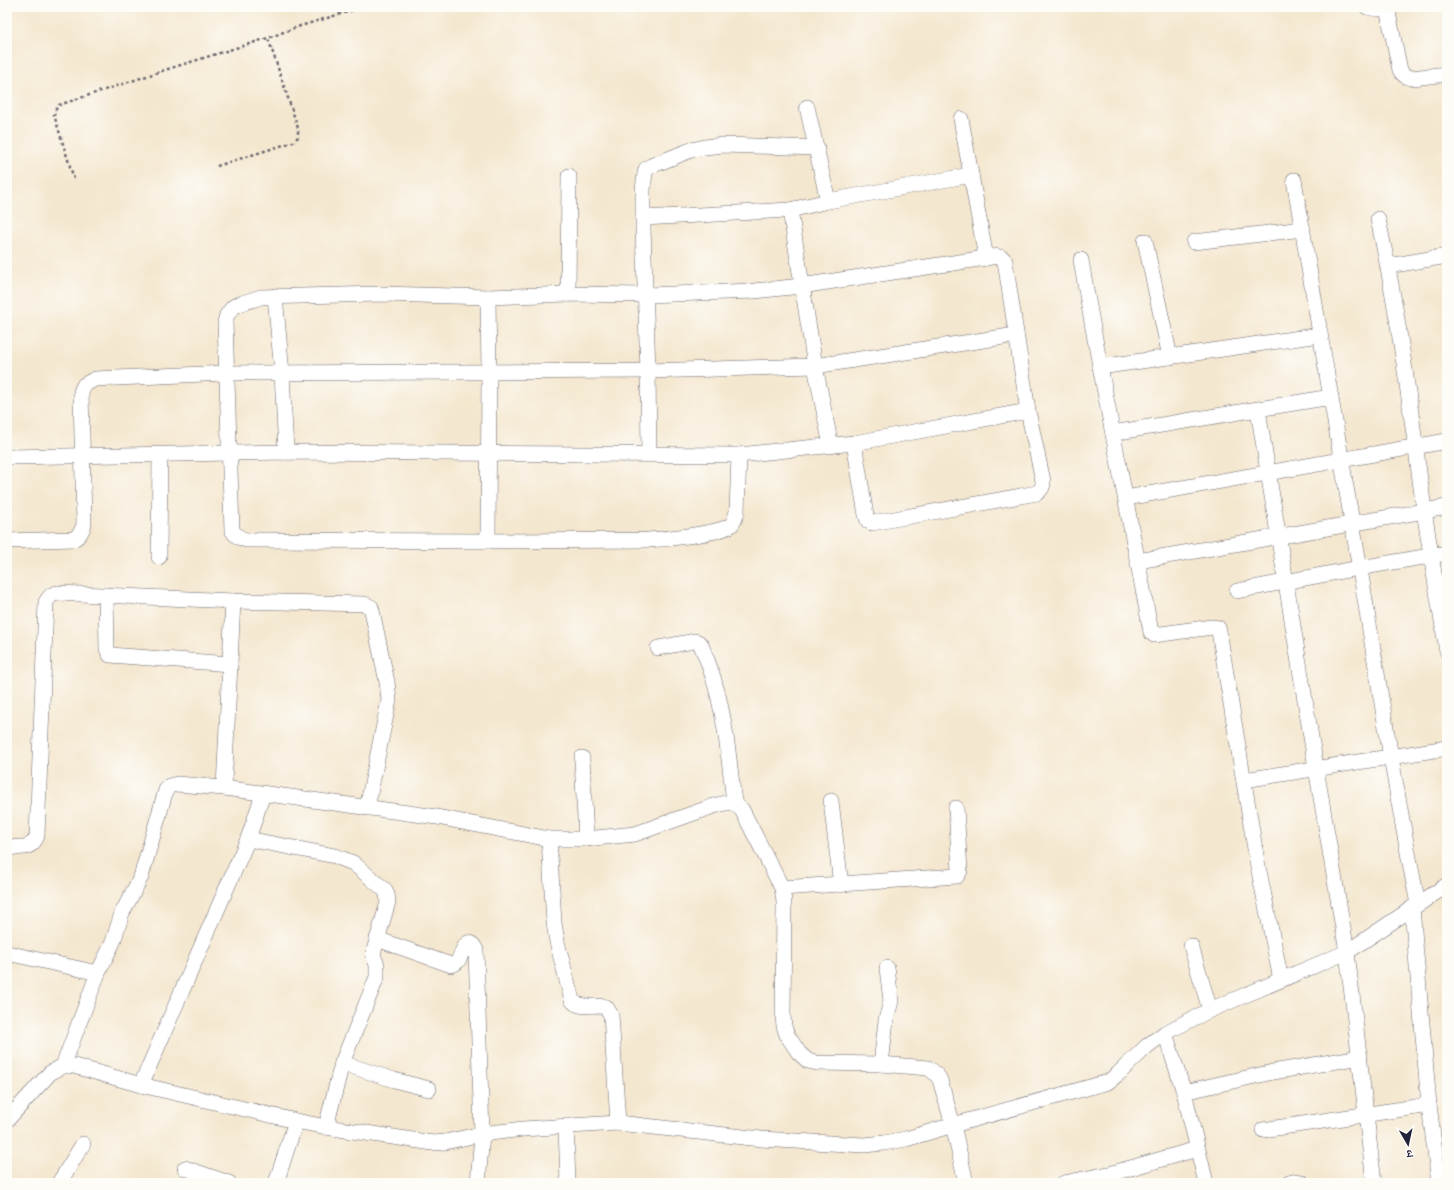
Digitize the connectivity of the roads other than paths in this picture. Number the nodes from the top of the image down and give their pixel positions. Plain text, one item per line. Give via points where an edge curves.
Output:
1 (1367, 7) edge
2 (1389, 7) edge
3 (1447, 74) edge
4 (807, 107) dead end
5 (961, 119) dead end
6 (817, 148) junction
7 (971, 175) junction
8 (569, 176) dead end
9 (1294, 180) dead end
10 (828, 201) junction
11 (790, 210) junction
12 (643, 218) junction
13 (1378, 218) dead end
14 (1303, 229) junction
15 (1145, 241) dead end
16 (1194, 242) dead end
17 (1447, 256) edge
18 (986, 258) junction
19 (1082, 260) dead end
20 (1388, 266) junction
21 (801, 286) junction
22 (568, 294) junction
23 (646, 295) junction
24 (275, 296) junction
25 (488, 297) junction
26 (1016, 335) junction
27 (1320, 335) junction
28 (1170, 357) junction
29 (814, 366) junction
30 (1100, 367) junction
31 (648, 371) junction
32 (490, 372) junction
33 (226, 373) junction
34 (282, 373) junction
35 (1331, 397) junction
36 (1258, 410) junction
37 (1028, 411) junction
38 (1113, 433) junction
39 (1447, 441) edge
40 (854, 443) junction
41 (831, 446) junction
42 (1416, 446) junction
43 (286, 452) junction
44 (229, 453) junction
45 (489, 454) junction
46 (649, 454) junction
47 (82, 455) junction
48 (160, 455) junction
49 (739, 455) junction
50 (7, 457) edge
51 (1341, 461) junction
52 (1268, 474) junction
53 (1126, 498) junction
54 (1447, 507) edge
55 (1424, 510) junction
56 (1352, 523) junction
57 (1279, 537) junction
58 (7, 541) edge
59 (488, 541) junction
60 (1447, 553) edge
61 (1432, 556) junction
62 (158, 557) dead end
63 (1138, 561) junction
64 (1359, 568) junction
65 (1286, 583) junction
66 (1237, 591) dead end
67 (106, 595) junction
68 (233, 601) junction
69 (1444, 621) edge
70 (658, 648) dead end
71 (1447, 651) edge
72 (230, 664) junction
73 (1447, 748) edge
74 (1391, 757) junction
75 (582, 758) dead end
76 (1316, 768) junction
77 (1244, 780) junction
78 (224, 788) junction
79 (262, 794) junction
80 (831, 801) dead end
81 (734, 803) junction
82 (367, 808) junction
83 (956, 808) dead end
84 (248, 839) junction
85 (549, 839) junction
86 (586, 840) junction
87 (7, 847) edge
88 (841, 885) junction
89 (1447, 885) edge
90 (782, 888) junction
91 (1415, 906) junction
92 (377, 939) junction
93 (1191, 946) dead end
94 (1347, 952) junction
95 (7, 953) edge
96 (888, 968) dead end
97 (98, 974) junction
98 (1281, 980) junction
99 (1210, 1010) junction
100 (1165, 1033) junction
101 (1360, 1057) junction
102 (342, 1063) junction
103 (881, 1064) junction
104 (63, 1066) junction
105 (141, 1085) junction
106 (430, 1089) dead end
107 (1184, 1092) junction
108 (1429, 1105) junction
109 (1366, 1114) junction
110 (7, 1120) edge
111 (296, 1121) junction
112 (618, 1123) junction
113 (953, 1125) junction
114 (566, 1126) junction
115 (326, 1127) junction
116 (1263, 1130) dead end
117 (482, 1134) junction
118 (83, 1144) dead end
119 (1197, 1149) junction
120 (185, 1168) dead end
121 (1115, 1178) edge
122 (58, 1183) edge
123 (229, 1183) edge
124 (276, 1183) edge
125 (478, 1183) edge
126 (568, 1183) edge
127 (966, 1183) edge
128 (1064, 1183) edge
129 (1206, 1183) edge
130 (1289, 1183) edge
131 (1303, 1183) edge
132 (1374, 1183) edge
133 (1439, 1183) edge

1 - 2 street
2 - 3 street via 1403,75 1412,78
4 - 6 street
5 - 7 street
6 - 10 street
6 - 12 street via 723,145 691,150 651,166 645,173
7 - 10 street
7 - 18 street
8 - 22 street
9 - 14 street
10 - 11 street
11 - 12 street
11 - 21 street
12 - 23 street
13 - 20 street
14 - 16 street
14 - 27 street
15 - 28 street
17 - 20 street
18 - 21 street
18 - 26 street via 1000,256 1005,262
19 - 30 street
20 - 42 street
21 - 23 street via 754,291
21 - 29 street
22 - 23 street
22 - 25 street
23 - 31 street
24 - 25 street via 382,294
24 - 33 street via 261,297 239,304 227,315
24 - 34 street
25 - 32 street
26 - 29 street
26 - 37 street
27 - 28 street
27 - 35 street
28 - 30 street
29 - 31 street
29 - 41 street
30 - 38 street
31 - 32 street
31 - 46 street
32 - 34 street
32 - 45 street
33 - 34 street
33 - 44 street
33 - 47 street via 95,379 86,383 81,392
34 - 43 street
35 - 36 street
35 - 51 street
36 - 38 street
36 - 52 street
37 - 40 street
37 - 40 street via 1043,481 1043,487 1037,493 877,524 868,521 866,515
38 - 53 street
39 - 42 street
40 - 41 street
41 - 49 street
42 - 51 street
42 - 55 street
43 - 44 street
43 - 45 street
44 - 48 street
44 - 59 street via 232,530 239,538
45 - 46 street
45 - 59 street
46 - 49 street
47 - 48 street
47 - 50 street
47 - 58 street via 84,524 79,536 74,539
48 - 62 street
49 - 59 street via 737,511 735,520 723,529 654,540
51 - 52 street
51 - 56 street
52 - 53 street
52 - 57 street
53 - 63 street
54 - 55 street
55 - 56 street
55 - 61 street
56 - 57 street
56 - 64 street
57 - 63 street
57 - 65 street
60 - 61 street
61 - 64 street
61 - 69 street
63 - 77 street via 1152,634 1218,628
64 - 65 street
64 - 74 street
65 - 66 street
65 - 76 street
67 - 68 street
67 - 72 street via 107,649 110,655
67 - 87 street via 58,593 52,594 46,602 37,836 30,846
68 - 72 street
68 - 82 street via 364,604 371,607 389,700
69 - 71 street
70 - 81 street via 694,640 701,645 725,723
72 - 78 street
73 - 74 street
74 - 76 street
74 - 91 street
75 - 86 street
76 - 77 street
76 - 94 street
77 - 98 street via 1257,862
78 - 79 street
78 - 97 street via 177,784 169,786 166,790 141,877 122,913 113,942
79 - 82 street
79 - 84 street
80 - 88 street
81 - 86 street via 714,806 635,834
81 - 90 street via 742,810
82 - 85 street via 437,817
83 - 88 street via 960,871 957,876
84 - 92 street via 335,856 353,863 380,884 387,894 388,902
84 - 105 street
85 - 86 street
85 - 112 street via 554,923 572,1000 578,1005 606,1007 611,1016
88 - 90 street
89 - 91 street
90 - 103 street via 783,1016 787,1036 799,1053 816,1063
91 - 94 street
91 - 108 street
92 - 102 street via 373,954 377,965 377,977
92 - 117 street via 451,965 458,961 464,945 471,943 474,946
93 - 99 street
94 - 98 street
94 - 101 street
95 - 97 street
96 - 103 street via 891,1001
97 - 104 street
98 - 99 street
99 - 100 street
100 - 107 street
100 - 113 street via 1103,1084
101 - 107 street via 1273,1072
101 - 109 street
102 - 106 street
102 - 115 street
103 - 113 street via 928,1068 938,1075
104 - 105 street via 74,1066
104 - 110 street via 50,1073
105 - 111 street
107 - 119 street
108 - 109 street
108 - 133 street
109 - 116 street
109 - 132 street
111 - 115 street
111 - 124 street
112 - 113 street via 762,1139 864,1145 906,1139
112 - 114 street
113 - 127 street
114 - 117 street
114 - 126 street
115 - 117 street via 433,1143
117 - 125 street
118 - 122 street
119 - 121 street
119 - 129 street
120 - 123 street
121 - 128 street
130 - 131 street

